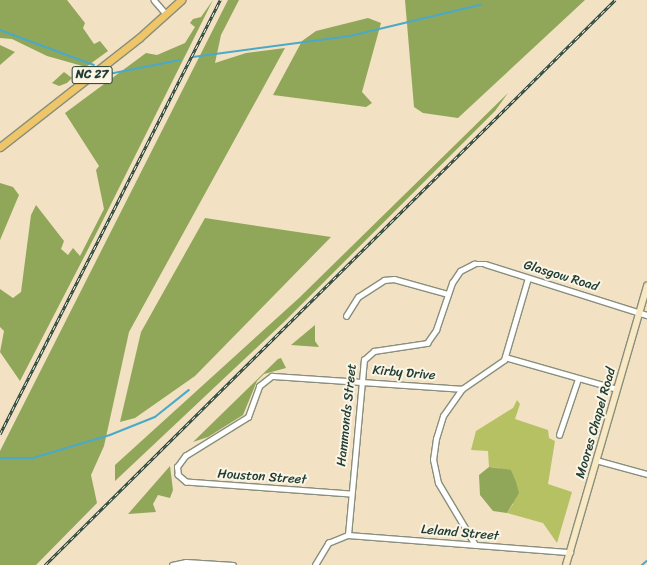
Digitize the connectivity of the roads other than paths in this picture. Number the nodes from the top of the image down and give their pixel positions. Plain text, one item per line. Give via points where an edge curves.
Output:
1 (154, 0) edge
2 (181, 0) edge
3 (166, 14) junction
4 (0, 146) edge
5 (468, 266) joint
6 (528, 278) junction
7 (647, 286) edge
8 (448, 294) junction
9 (640, 312) junction
10 (647, 315) edge
11 (346, 316) dead end
12 (505, 357) junction
13 (578, 379) junction
14 (360, 380) junction
15 (617, 388) junction
16 (462, 389) junction
17 (559, 435) dead end
18 (596, 460) junction
19 (177, 472) joint
20 (647, 474) edge
21 (350, 494) junction
22 (348, 535) junction
23 (475, 545) junction
24 (570, 552) junction
25 (172, 565) edge
26 (233, 565) edge
27 (315, 565) edge
28 (566, 565) edge

1 - 3 street
2 - 3 main road, NC 27
3 - 4 main road, NC 27
5 - 6 street, Glasgow Road via 485,264
5 - 8 street, Hammonds Street via 456,274
6 - 9 street, Glasgow Road
6 - 12 street
7 - 9 main road, Moores Chapel Road
8 - 11 street via 394,279 384,280 358,297
8 - 14 street, Hammonds Street via 430,340 420,346 370,352 362,365
9 - 10 street, Glasgow Road
9 - 15 main road, Moores Chapel Road
12 - 13 street
12 - 16 street via 475,383
13 - 15 street
13 - 17 street
14 - 16 street, Kirby Drive
14 - 19 street, Kirby Drive via 282,375 268,378 259,386 248,417 185,456
14 - 21 street, Hammonds Street
15 - 18 main road, Moores Chapel Road
16 - 23 street via 439,426 434,465 442,493
18 - 20 street
18 - 24 main road, Moores Chapel Road
19 - 21 street, Houston Street via 186,482
21 - 22 street, Hammonds Street
22 - 23 street, Leland Street
22 - 27 street via 328,543
23 - 24 street, Leland Street
24 - 28 main road, Moores Chapel Road
25 - 26 street via 186,562

